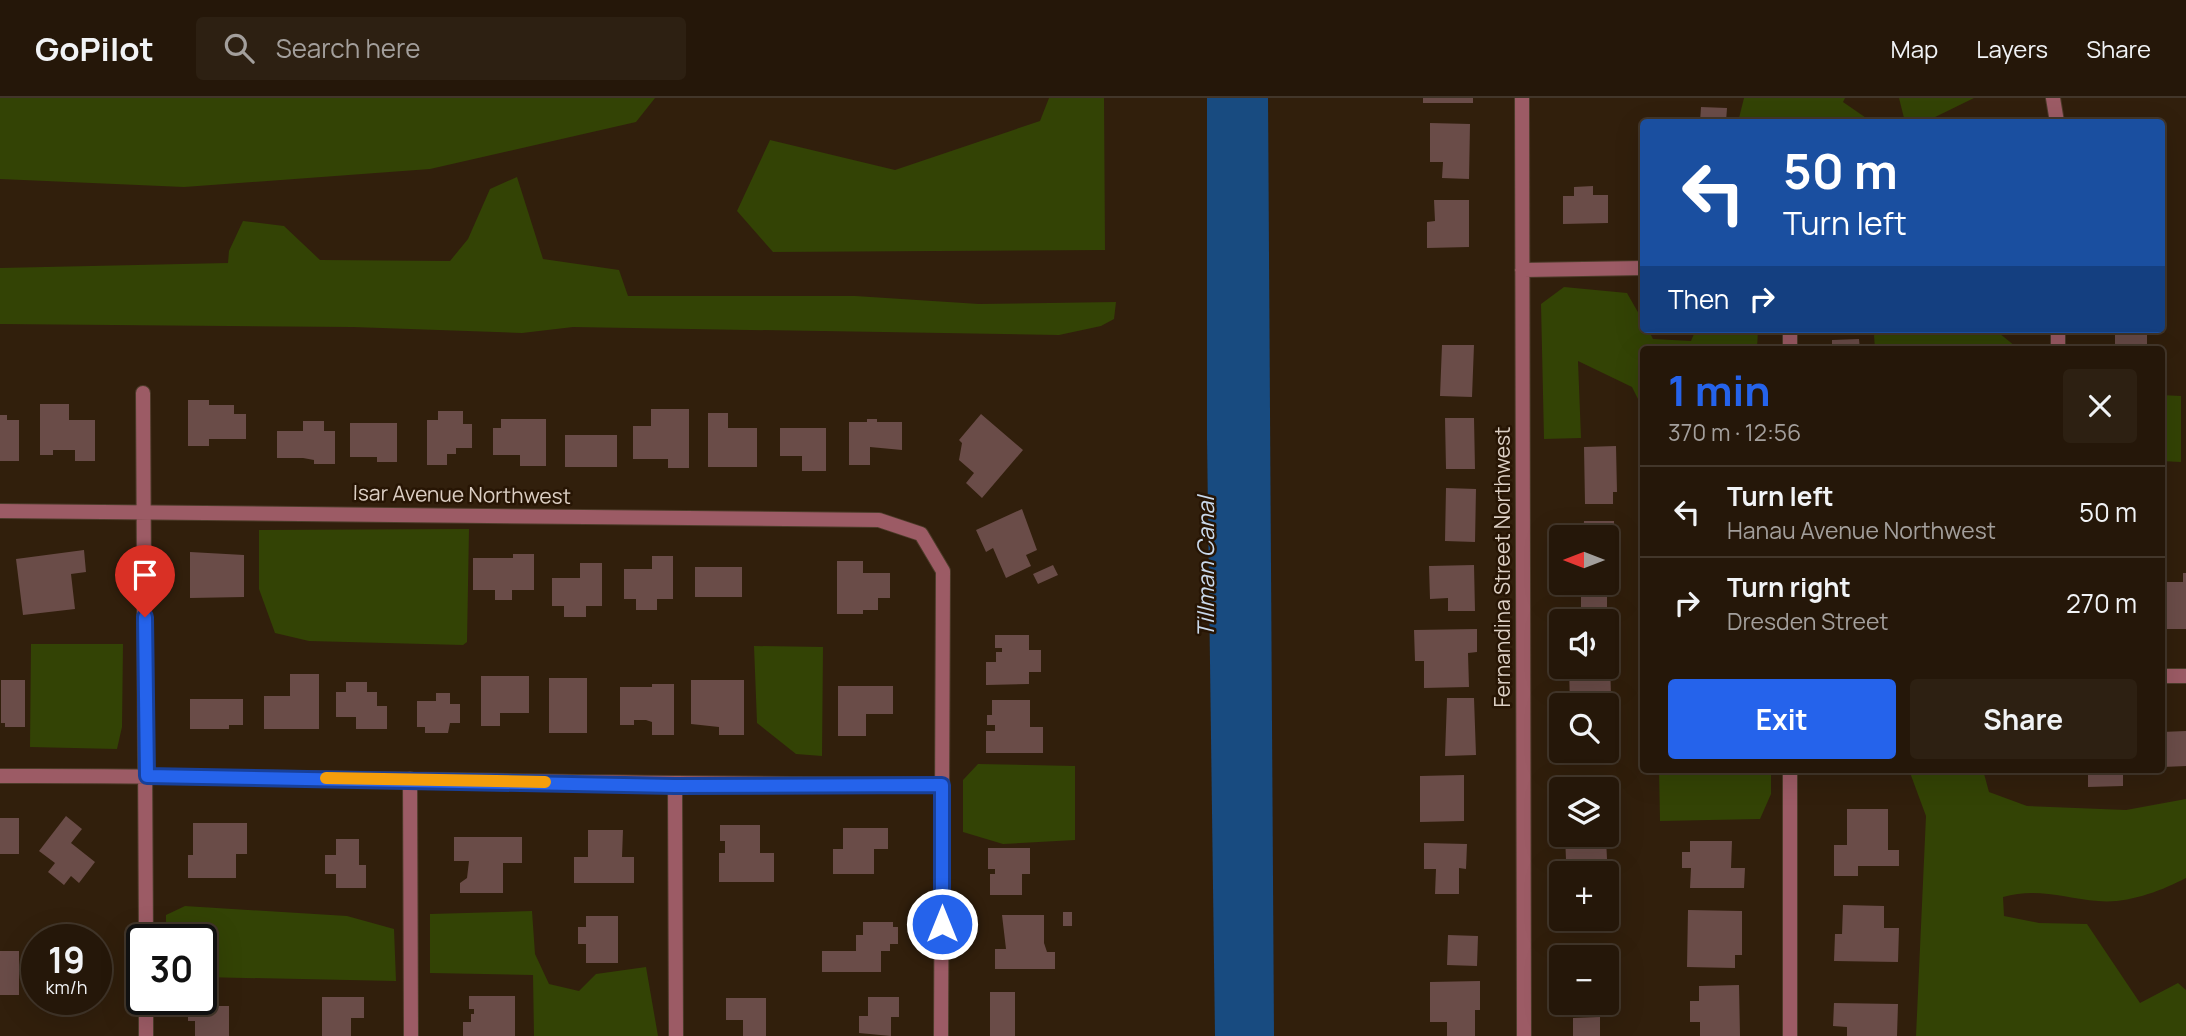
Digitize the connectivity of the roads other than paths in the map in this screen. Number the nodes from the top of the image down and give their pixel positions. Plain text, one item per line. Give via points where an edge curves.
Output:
1 (1522, 98) edge
2 (2053, 98) edge
3 (2056, 119) edge
4 (1640, 268) edge
5 (1522, 270) junction
6 (143, 393) dead end
7 (0, 511) edge
8 (144, 511) junction
9 (2165, 676) edge
10 (2186, 676) edge
11 (1790, 773) edge
12 (0, 776) edge
13 (147, 776) junction
14 (410, 779) junction
15 (942, 785) junction
16 (675, 786) junction
17 (146, 924) edge
18 (146, 1015) edge
19 (146, 1036) edge
20 (411, 1036) edge
21 (676, 1036) edge
22 (942, 1036) edge
23 (1524, 1036) edge
24 (1790, 1036) edge

1 - 5 street, Fernandina Street Northwest
2 - 3 street
4 - 5 street
5 - 23 street, Fernandina Street Northwest
6 - 8 street
7 - 8 street, Isar Avenue Northwest
8 - 13 street
8 - 15 street, Isar Avenue Northwest via 879,520 921,534 943,570
9 - 10 street
11 - 24 street
12 - 13 street
13 - 14 street
13 - 17 street
14 - 16 street
14 - 20 street
15 - 16 street
15 - 22 street
16 - 21 street
18 - 19 street

